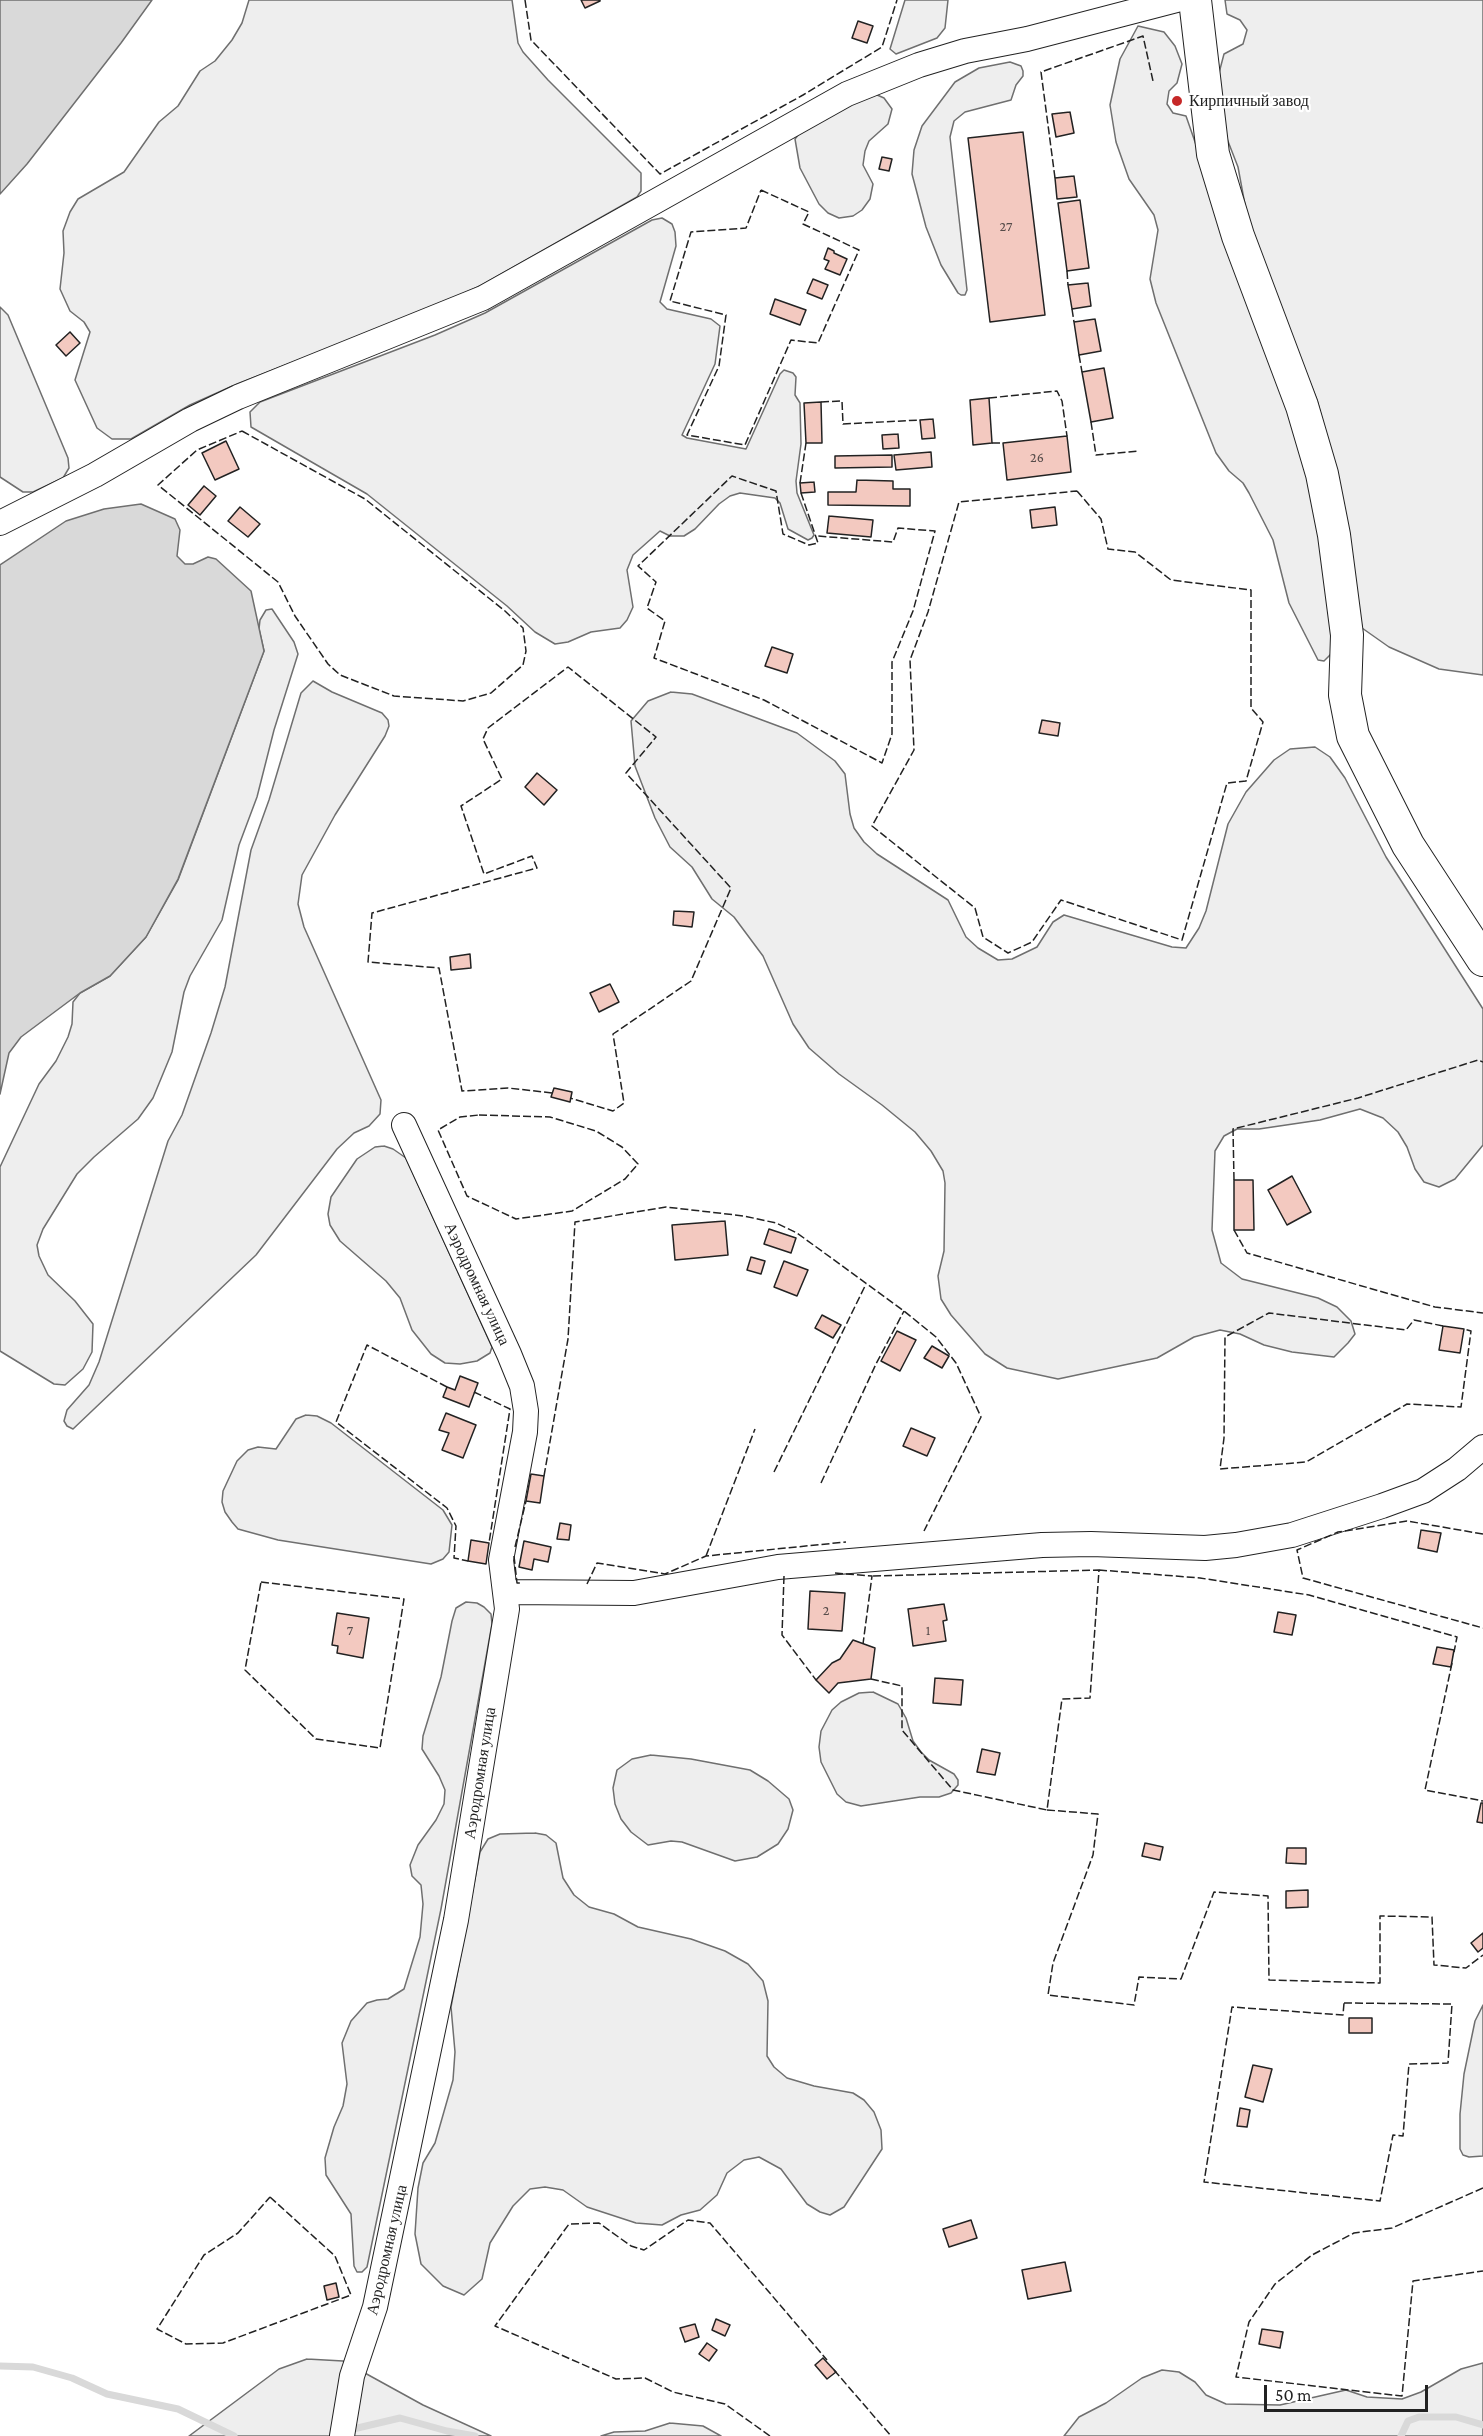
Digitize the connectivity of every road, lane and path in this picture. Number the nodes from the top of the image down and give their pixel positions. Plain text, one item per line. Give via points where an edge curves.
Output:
1 (1177, 0) edge
2 (1195, 0) edge
3 (0, 523) edge
4 (1483, 960) edge
5 (404, 1125) dead end
6 (1483, 1447) edge
7 (507, 1592) junction
8 (342, 2431) edge

1 - 3 street via 965,51 847,94 483,298 238,397
2 - 4 main road via 1213,154 1322,474 1347,636 1345,695 1353,736 1408,845
5 - 7 street, Аэродромная улица via 522,1386 525,1432 501,1560
6 - 7 street via 1423,1491 1292,1534 1236,1545 1042,1545 821,1562 634,1593
7 - 8 street, Аэродромная улица via 456,1920 375,2307 352,2376

